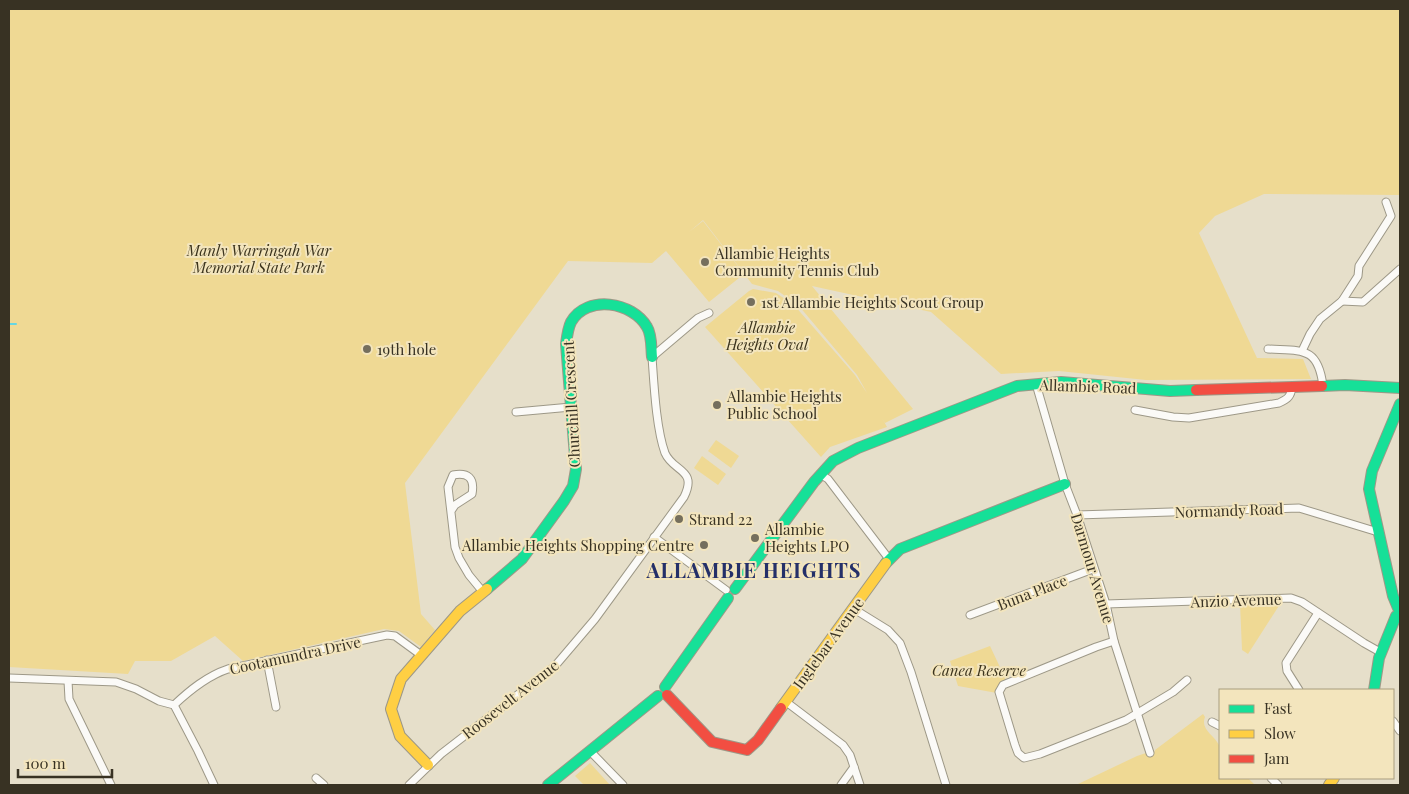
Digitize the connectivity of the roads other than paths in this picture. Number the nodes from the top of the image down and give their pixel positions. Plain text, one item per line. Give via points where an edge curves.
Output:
1 (1386, 202) dead end
2 (1400, 269) edge
3 (1342, 301) junction
4 (709, 313) dead end
5 (1268, 349) dead end
6 (1302, 351) junction
7 (652, 357) junction
8 (1036, 384) junction
9 (1323, 386) junction
10 (1292, 387) junction
11 (1400, 388) edge
12 (1400, 404) edge
13 (570, 407) junction
14 (1135, 410) dead end
15 (516, 412) dead end
16 (820, 474) junction
17 (1065, 484) junction
18 (451, 511) junction
19 (1077, 515) junction
20 (1378, 532) junction
21 (654, 537) junction
22 (889, 558) junction
23 (1093, 569) junction
24 (484, 592) junction
25 (730, 592) junction
26 (1106, 604) junction
27 (854, 609) junction
28 (1399, 612) edge
29 (1318, 613) junction
30 (970, 615) dead end
31 (1114, 641) junction
32 (1380, 652) junction
33 (421, 655) junction
34 (267, 660) junction
35 (9, 678) edge
36 (1187, 680) dead end
37 (68, 682) junction
38 (1298, 689) edge
39 (1374, 689) edge
40 (663, 693) junction
41 (785, 701) junction
42 (174, 706) junction
43 (276, 707) dead end
44 (1136, 714) junction
45 (1212, 722) dead end
46 (1219, 726) edge
47 (590, 751) junction
48 (1150, 753) dead end
49 (428, 765) junction
50 (854, 767) junction
51 (316, 778) dead end
52 (111, 785) edge
53 (214, 785) edge
54 (324, 785) edge
55 (409, 785) edge
56 (548, 785) edge
57 (623, 785) edge
58 (841, 785) edge
59 (860, 785) edge
60 (946, 785) edge

1 - 3 street via 1391,216 1358,266 1358,276
2 - 3 street via 1363,302
3 - 6 street via 1320,319
4 - 7 street via 698,318
5 - 6 street
6 - 9 street via 1317,361
7 - 13 street, Churchill Crescent via 649,329 638,315 617,304 593,306 580,312 568,330 566,344
7 - 21 street, Roosevelt Avenue via 663,444 671,462 687,478 689,487
8 - 10 street, Allambie Road via 1061,382 1178,391
8 - 16 street, Allambie Road via 1003,390 858,448 833,461
8 - 17 street, Darmour Avenue
9 - 10 street, Allambie Road
9 - 11 street, Allambie Road
10 - 14 street via 1291,394 1279,403 1189,418
12 - 20 street via 1370,480 1370,498
13 - 15 street
13 - 24 street, Churchill Crescent via 576,469 573,486 522,559
16 - 22 street via 828,479
16 - 25 street, Allambie Road
17 - 19 street, Darmour Avenue
17 - 22 street, Inglebar Avenue via 900,549
18 - 18 street via 450,481 453,475 468,476 472,480 472,494
18 - 24 street via 459,558
19 - 20 street, Normandy Road via 1299,508
19 - 23 street, Darmour Avenue
20 - 28 street
21 - 25 street
21 - 49 street, Roosevelt Avenue via 595,619 555,666
22 - 27 street, Inglebar Avenue
23 - 26 street, Darmour Avenue
23 - 30 street, Buna Place
24 - 33 street, Churchill Crescent via 460,611
25 - 40 street, Allambie Road
26 - 29 street, Anzio Avenue via 1291,598
26 - 31 street, Darmour Avenue
27 - 41 street, Inglebar Avenue
27 - 60 street via 888,630 900,642
28 - 32 street
29 - 32 street, Anzio Avenue
29 - 38 street via 1286,663 1287,671
31 - 44 street, Darmour Avenue
31 - 44 street via 1002,685 999,692 1018,753 1024,758
32 - 39 street
33 - 34 street, Cootamundra Drive via 395,636 387,635
33 - 49 street, Churchill Crescent via 401,679 391,709 400,736
34 - 42 street, Cootamundra Drive via 216,673
34 - 43 street
35 - 37 street
36 - 44 street
37 - 42 street via 116,682
37 - 52 street via 70,699
40 - 41 street, Inglebar Avenue via 712,742 747,750
40 - 47 street, Allambie Road
41 - 50 street via 843,745
42 - 53 street
44 - 48 street, Darmour Avenue
45 - 46 street
47 - 56 street, Allambie Road
47 - 57 street
49 - 55 street, Roosevelt Avenue
50 - 58 street
50 - 59 street
51 - 54 street

